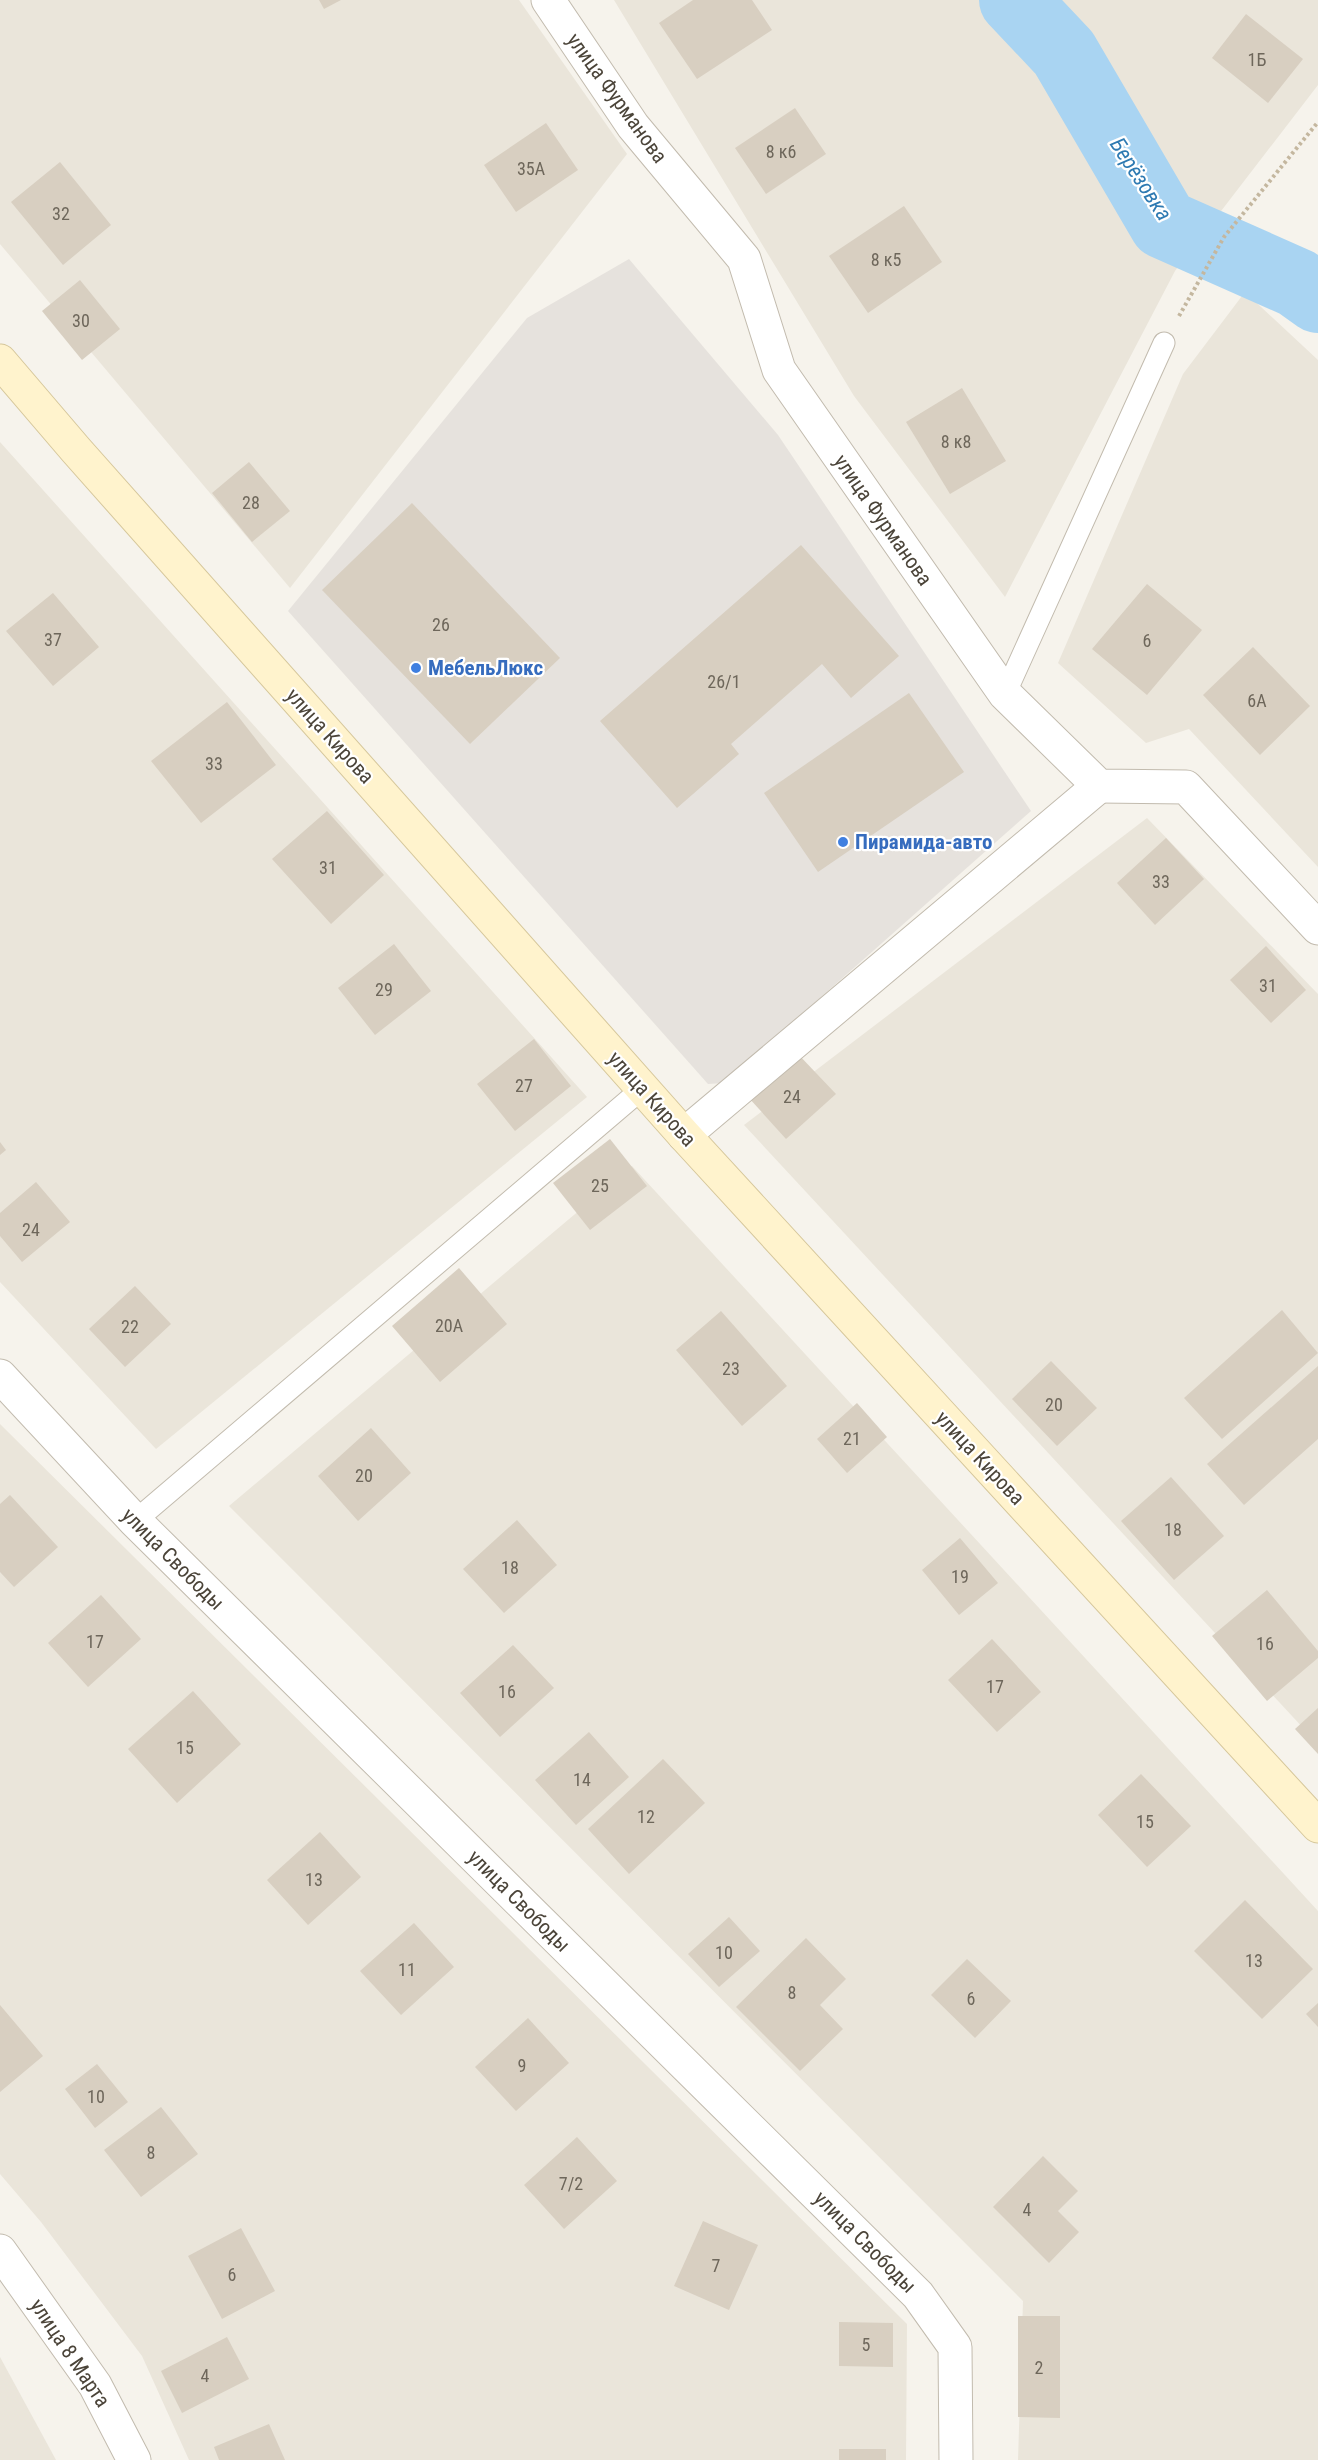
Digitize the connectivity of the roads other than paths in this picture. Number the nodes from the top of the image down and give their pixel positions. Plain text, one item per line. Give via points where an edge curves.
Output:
1 (548, 0) edge
2 (1164, 343) road end
3 (0, 361) edge
4 (1005, 694) junction
5 (1099, 786) junction
6 (1318, 928) edge
7 (643, 1088) junction
8 (684, 1135) junction
9 (0, 1376) edge
10 (135, 1521) junction
11 (1318, 1826) edge
12 (0, 2251) edge
13 (134, 2460) edge
14 (956, 2460) edge

1 - 4 street, улица Фурманова via 633,126 744,259 779,370
2 - 4 lane
3 - 7 street, улица Кирова
4 - 5 street, улица Фурманова
5 - 6 street via 1186,788
5 - 8 street
7 - 8 street, улица Кирова
7 - 10 lane
8 - 11 street, улица Кирова
9 - 10 street, улица Свободы
10 - 14 street, улица Свободы via 918,2295 955,2347
12 - 13 street, улица 8 Марта via 95,2385

